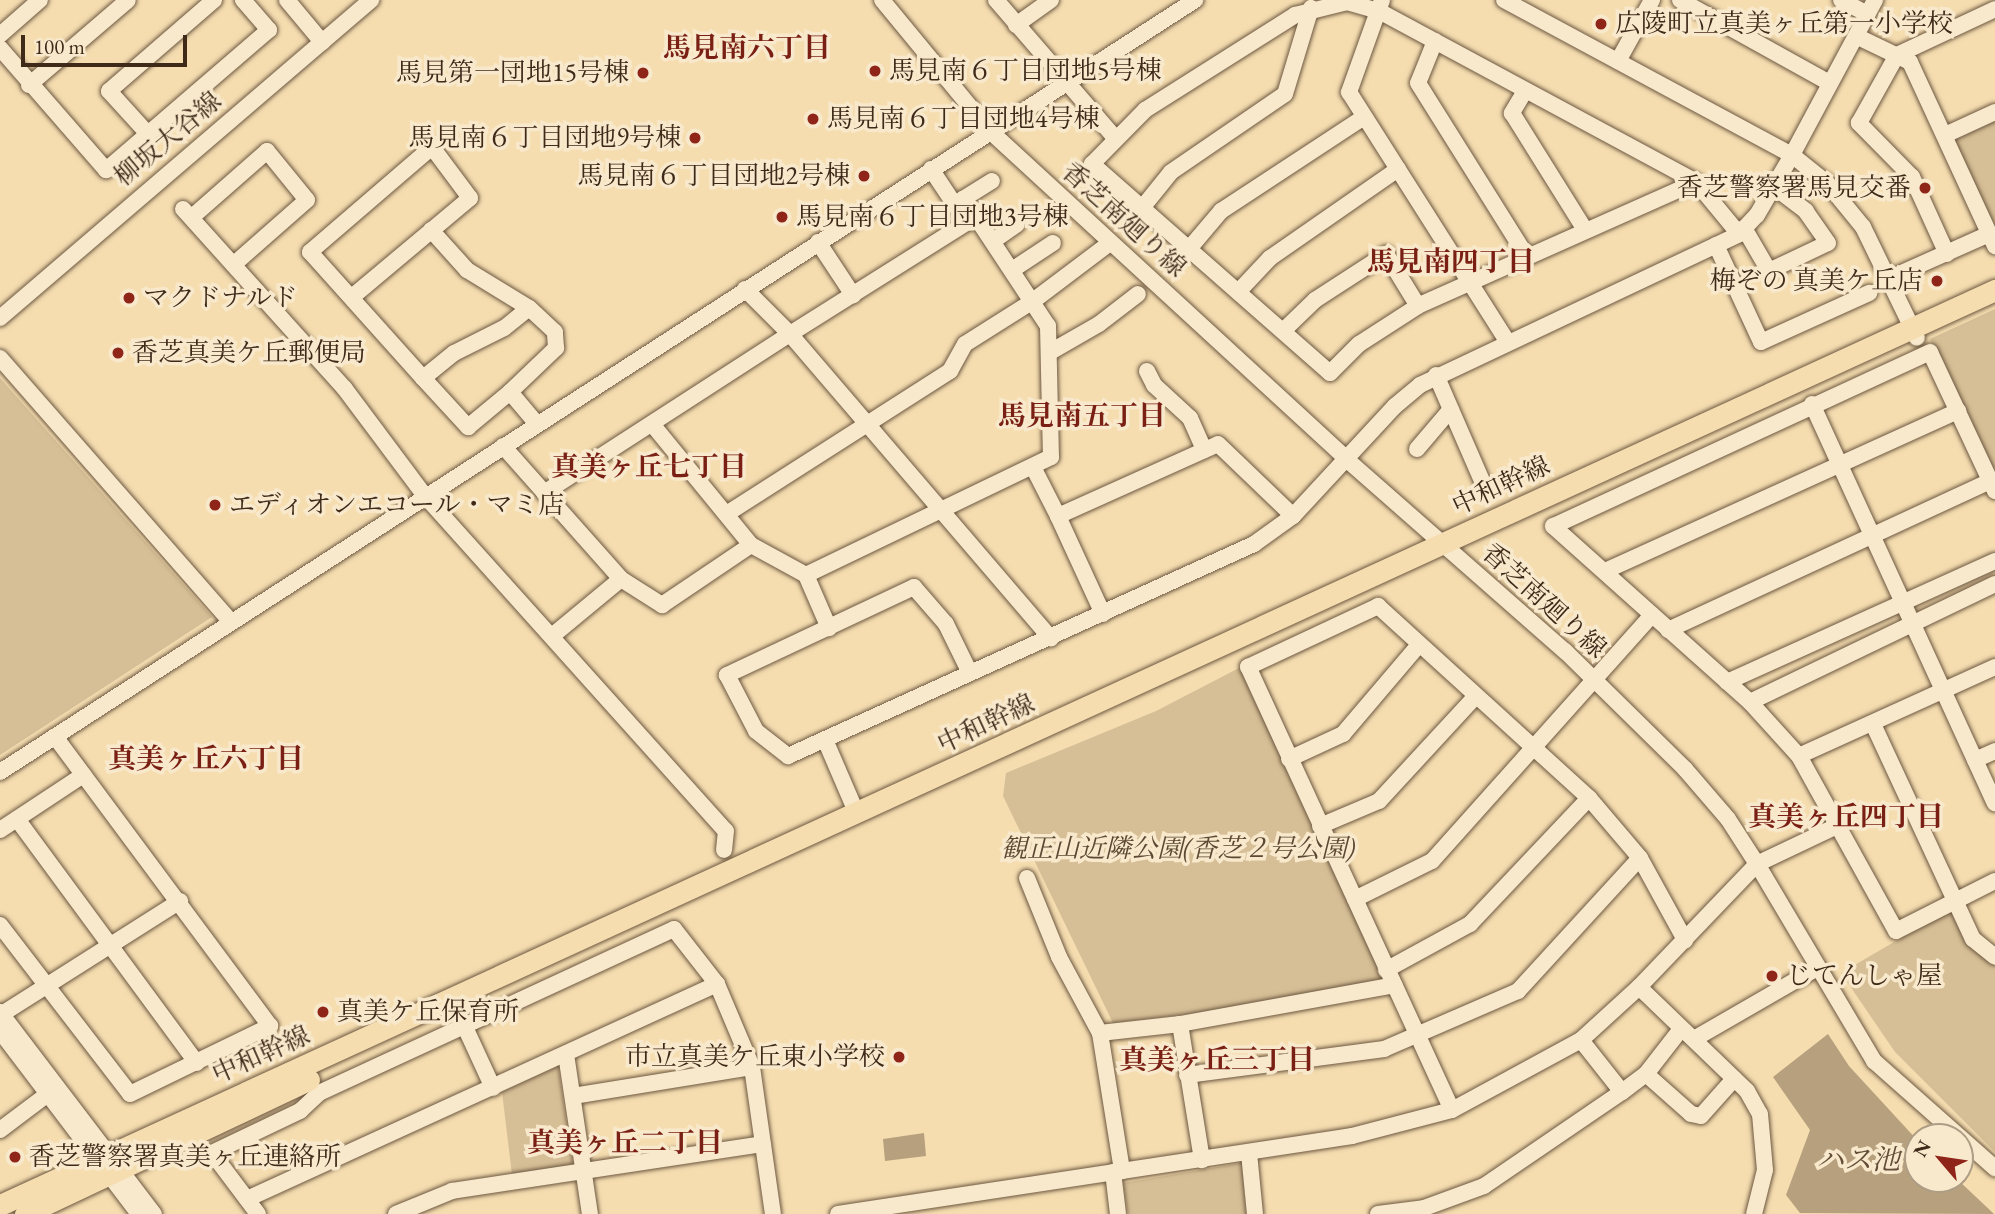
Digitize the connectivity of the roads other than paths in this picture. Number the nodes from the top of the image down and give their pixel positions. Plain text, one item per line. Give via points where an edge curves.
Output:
1 (40, 0) edge
2 (128, 0) edge
3 (214, 0) edge
4 (243, 0) edge
5 (287, 0) edge
6 (371, 0) edge
7 (882, 0) edge
8 (996, 0) edge
9 (1051, 0) edge
10 (1195, 0) edge
11 (1504, 0) edge
12 (1651, 0) edge
13 (1680, 0) edge
14 (1841, 0) edge
15 (1380, 6) edge
16 (1871, 7) edge
17 (1311, 8) junction
18 (1995, 9) edge
19 (1016, 25) junction
20 (0, 34) edge
21 (1856, 36) junction
22 (1435, 41) junction
23 (322, 42) junction
24 (0, 48) edge
25 (1897, 55) junction
26 (1618, 61) junction
27 (1066, 82) junction
28 (1830, 83) junction
29 (29, 85) junction
30 (1525, 91) junction
31 (1995, 112) edge
32 (1364, 117) junction
33 (990, 131) junction
34 (148, 134) junction
35 (1945, 135) junction
36 (1115, 138) junction
37 (1792, 155) junction
38 (931, 169) junction
39 (1398, 169) junction
40 (992, 181) dead end
41 (1696, 181) junction
42 (1774, 187) junction
43 (1142, 208) junction
44 (971, 221) junction
45 (1017, 224) dead end
46 (431, 230) junction
47 (1585, 230) junction
48 (1741, 231) junction
49 (1992, 240) edge
50 (993, 241) junction
51 (818, 242) junction
52 (1054, 243) dead end
53 (1110, 243) junction
54 (1716, 245) junction
55 (1188, 250) junction
56 (1947, 254) junction
57 (1527, 257) junction
58 (233, 265) junction
59 (1012, 270) junction
60 (1888, 279) junction
61 (1470, 282) junction
62 (746, 289) junction
63 (1995, 290) edge
64 (1238, 292) junction
65 (1869, 293) dead end
66 (1138, 294) dead end
67 (853, 295) junction
68 (352, 297) junction
69 (1033, 301) junction
70 (1995, 302) edge
71 (1418, 306) junction
72 (529, 308) junction
73 (0, 318) edge
74 (1283, 331) junction
75 (1914, 332) junction
76 (790, 334) junction
77 (1508, 343) junction
78 (1052, 351) junction
79 (0, 358) edge
80 (1147, 371) dead end
81 (1436, 375) junction
82 (423, 379) junction
83 (510, 391) junction
84 (1812, 404) junction
85 (1451, 410) junction
86 (1958, 411) junction
87 (537, 424) junction
88 (652, 424) junction
89 (867, 425) junction
90 (503, 446) junction
91 (1417, 449) dead end
92 (1204, 450) junction
93 (1345, 458) junction
94 (1840, 465) junction
95 (1033, 467) junction
96 (1483, 483) dead end
97 (1993, 486) edge
98 (544, 494) junction
99 (425, 496) junction
100 (941, 511) junction
101 (728, 513) junction
102 (1058, 516) junction
103 (1293, 516) junction
104 (1872, 535) junction
105 (751, 545) junction
106 (1449, 547) junction
107 (1995, 561) edge
108 (1605, 571) junction
109 (806, 575) junction
110 (621, 579) junction
111 (1995, 584) edge
112 (1903, 603) junction
113 (1103, 614) junction
114 (1652, 615) junction
115 (230, 621) junction
116 (1913, 622) junction
117 (829, 628) junction
118 (1668, 630) junction
119 (552, 636) junction
120 (1051, 638) junction
121 (1418, 646) junction
122 (1995, 667) edge
123 (970, 673) junction
124 (1593, 679) junction
125 (1727, 682) junction
126 (1943, 691) junction
127 (1476, 696) junction
128 (1750, 702) junction
129 (1873, 724) junction
130 (55, 736) junction
131 (826, 742) junction
132 (1533, 745) junction
133 (1995, 751) edge
134 (1799, 756) junction
135 (1289, 758) junction
136 (1975, 760) junction
137 (0, 772) edge
138 (83, 775) junction
139 (1589, 798) junction
140 (1995, 803) edge
141 (857, 814) junction
142 (17, 819) junction
143 (1321, 826) junction
144 (1838, 826) junction
145 (0, 830) edge
146 (724, 850) dead end
147 (1640, 858) junction
148 (1757, 864) junction
149 (1027, 878) dead end
150 (1995, 881) edge
151 (1354, 899) junction
152 (1955, 899) junction
153 (180, 901) junction
154 (0, 925) edge
155 (1685, 940) junction
156 (110, 946) junction
157 (1995, 957) edge
158 (1817, 968) junction
159 (1386, 970) junction
160 (717, 984) junction
161 (1394, 985) junction
162 (47, 987) junction
163 (1639, 987) junction
164 (1, 1019) edge
165 (1180, 1024) junction
166 (465, 1027) junction
167 (1681, 1029) junction
168 (1100, 1033) junction
169 (1418, 1037) junction
170 (1581, 1040) junction
171 (1694, 1040) junction
172 (566, 1054) junction
173 (197, 1063) junction
174 (752, 1067) junction
175 (1646, 1074) junction
176 (1186, 1076) junction
177 (1734, 1079) junction
178 (493, 1088) junction
179 (1622, 1092) junction
180 (48, 1094) junction
181 (573, 1096) junction
182 (1452, 1110) junction
183 (0, 1130) edge
184 (762, 1144) junction
185 (1249, 1153) junction
186 (1202, 1160) junction
187 (108, 1164) junction
188 (1995, 1168) edge
189 (1118, 1171) junction
190 (584, 1172) junction
191 (247, 1199) junction
192 (0, 1205) edge
193 (891, 1209) edge
194 (25, 1214) edge
195 (139, 1214) edge
196 (154, 1214) edge
197 (258, 1214) edge
198 (396, 1214) edge
199 (590, 1214) edge
200 (773, 1214) edge
201 (838, 1214) edge
202 (1118, 1214) edge
203 (1255, 1214) edge
204 (1378, 1214) edge
205 (1754, 1214) edge

1 - 20 street
2 - 29 street
3 - 34 street via 109,91
4 - 34 street via 269,30
5 - 23 street
6 - 23 street, 柳坂大谷線
7 - 33 street, 香芝南廻り線
8 - 19 street
9 - 19 street
10 - 27 street
11 - 26 street
12 - 26 street
13 - 28 street
14 - 16 street
15 - 17 street via 1347,2
15 - 22 street
15 - 32 street via 1349,92
16 - 21 street
17 - 36 street via 1145,110
17 - 43 street via 1285,94 1171,172
18 - 25 street
19 - 27 street
21 - 25 street
21 - 28 street
22 - 30 street
22 - 57 street via 1418,83
23 - 73 street, 柳坂大谷線
24 - 29 street
25 - 35 street via 1910,62
25 - 56 street via 1859,123 1912,177
26 - 37 street
27 - 33 street
27 - 36 street
28 - 37 street
29 - 34 street via 106,170
30 - 41 street
30 - 47 street via 1512,113
31 - 35 street
32 - 39 street
32 - 55 street via 1221,211
33 - 38 street
33 - 53 street, 香芝南廻り線
35 - 49 street
36 - 43 street via 1092,164
37 - 42 street
37 - 60 street via 1828,183 1863,227
38 - 44 street
38 - 51 street
39 - 61 street
39 - 64 street via 1270,258
40 - 44 street via 963,199
41 - 47 street
41 - 48 street
42 - 48 street
42 - 48 street via 1806,211 1828,243 1769,271
43 - 55 street
44 - 50 street
44 - 67 street
45 - 50 street
46 - 68 street
46 - 68 street via 470,198 432,147 310,251
46 - 72 street via 467,270
47 - 57 street
48 - 54 street
49 - 56 street
50 - 59 street
51 - 62 street
51 - 67 street
52 - 59 street
53 - 69 street
53 - 93 street, 香芝南廻り線
54 - 65 street via 1761,342
54 - 77 street
55 - 64 street
56 - 60 street
57 - 61 street
58 - 58 street via 187,213 267,151 307,200
58 - 99 street via 388,440
59 - 69 street
60 - 75 street
61 - 71 street
61 - 77 street
62 - 76 street
62 - 87 street
63 - 75 main road, 中和幹線
64 - 74 street
66 - 78 street
67 - 76 street
68 - 82 street
69 - 78 street via 1048,326
69 - 89 street via 965,344 950,371
70 - 75 main road, 中和幹線
71 - 74 street via 1359,344 1330,373
71 - 74 street via 1387,254 1315,300
72 - 82 street via 497,333 454,353
72 - 83 street via 555,332 556,348
75 - 106 main road, 中和幹線
76 - 88 street
76 - 89 street
77 - 81 street
78 - 95 street via 1051,457
79 - 115 street
80 - 92 street via 1154,385 1190,418
81 - 85 street
81 - 93 street via 1395,406
82 - 83 street via 468,427
83 - 87 street
84 - 86 street via 1930,352
84 - 94 street
84 - 108 street via 1553,526
85 - 91 street
85 - 96 street
86 - 94 street
86 - 97 street
87 - 90 street
88 - 98 street
88 - 101 street
89 - 100 street
89 - 101 street
90 - 98 street
90 - 99 street
92 - 102 street
92 - 103 street via 1218,444
93 - 103 street
93 - 106 street, 香芝南廻り線
94 - 104 street
94 - 108 street
95 - 100 street
95 - 102 street
97 - 104 street
98 - 110 street
99 - 115 street
99 - 119 street
100 - 109 street
100 - 120 street
101 - 105 street
102 - 113 street
103 - 113 street via 1254,544
104 - 112 street
104 - 118 street
105 - 109 street
105 - 110 street via 662,605
106 - 124 street, 香芝南廻り線
106 - 141 main road, 中和幹線
106 - 187 main road, 中和幹線
107 - 112 street
108 - 114 street
109 - 117 street
110 - 119 street
111 - 116 street
112 - 116 street
112 - 125 street
113 - 120 street
114 - 118 street
114 - 124 street
115 - 130 street
116 - 126 street
116 - 128 street
117 - 123 street via 914,587 946,624
117 - 131 street via 727,676 755,731 788,756
118 - 125 street
119 - 146 street via 726,831
120 - 123 street
121 - 127 street
121 - 135 street via 1343,734
121 - 135 street via 1378,606 1248,667
122 - 126 street
123 - 131 street
124 - 132 street
124 - 148 street, 香芝南廻り線 via 1685,769 1728,819
125 - 128 street
126 - 129 street
126 - 136 street
127 - 132 street
127 - 143 street via 1379,801
128 - 134 street
129 - 134 street
129 - 152 street
130 - 137 street
130 - 138 street
131 - 141 street
132 - 139 street
132 - 151 street via 1432,861
133 - 136 street
134 - 144 street
135 - 143 street
136 - 140 street
138 - 142 street
138 - 153 street
139 - 147 street
139 - 159 street via 1470,924
141 - 187 main road, 中和幹線
142 - 145 street
142 - 156 street
143 - 151 street
144 - 148 street
144 - 152 street via 1896,931
147 - 155 street
147 - 169 street via 1518,991
148 - 155 street
148 - 158 street, 香芝南廻り線
149 - 168 street via 1059,957
150 - 152 street
151 - 159 street
152 - 157 street via 1973,939
153 - 156 street
153 - 173 street via 270,1026
154 - 162 street
155 - 163 street
156 - 162 street
156 - 173 street
158 - 171 street
158 - 188 street, 香芝南廻り線 via 1874,1061
159 - 161 street
160 - 166 street via 674,929
160 - 172 street
160 - 174 street
161 - 165 street
161 - 169 street
162 - 164 street
162 - 173 street via 130,1094
163 - 167 street
163 - 170 street
164 - 180 street
164 - 187 street
165 - 168 street
165 - 176 street
166 - 178 street
166 - 191 street via 318,1093 300,1111 212,1153
167 - 171 street
167 - 175 street
168 - 189 street
169 - 176 street via 1384,1049
169 - 182 street
170 - 179 street
170 - 182 street
171 - 177 street
172 - 178 street
172 - 181 street
174 - 181 street
174 - 184 street
175 - 177 street via 1691,1114 1701,1116
175 - 179 street
176 - 186 street
177 - 205 street via 1760,1114 1765,1170
178 - 191 street
179 - 204 street via 1485,1186 1424,1208
180 - 183 street
180 - 187 street
181 - 190 street
182 - 185 street via 1352,1136
184 - 190 street
184 - 200 street
185 - 186 street
185 - 203 street
186 - 189 street
187 - 192 main road, 中和幹線
187 - 194 main road, 中和幹線
187 - 195 street
187 - 196 street
189 - 193 street
189 - 202 street
190 - 198 street via 453,1191
190 - 199 street
191 - 197 street
193 - 201 street

